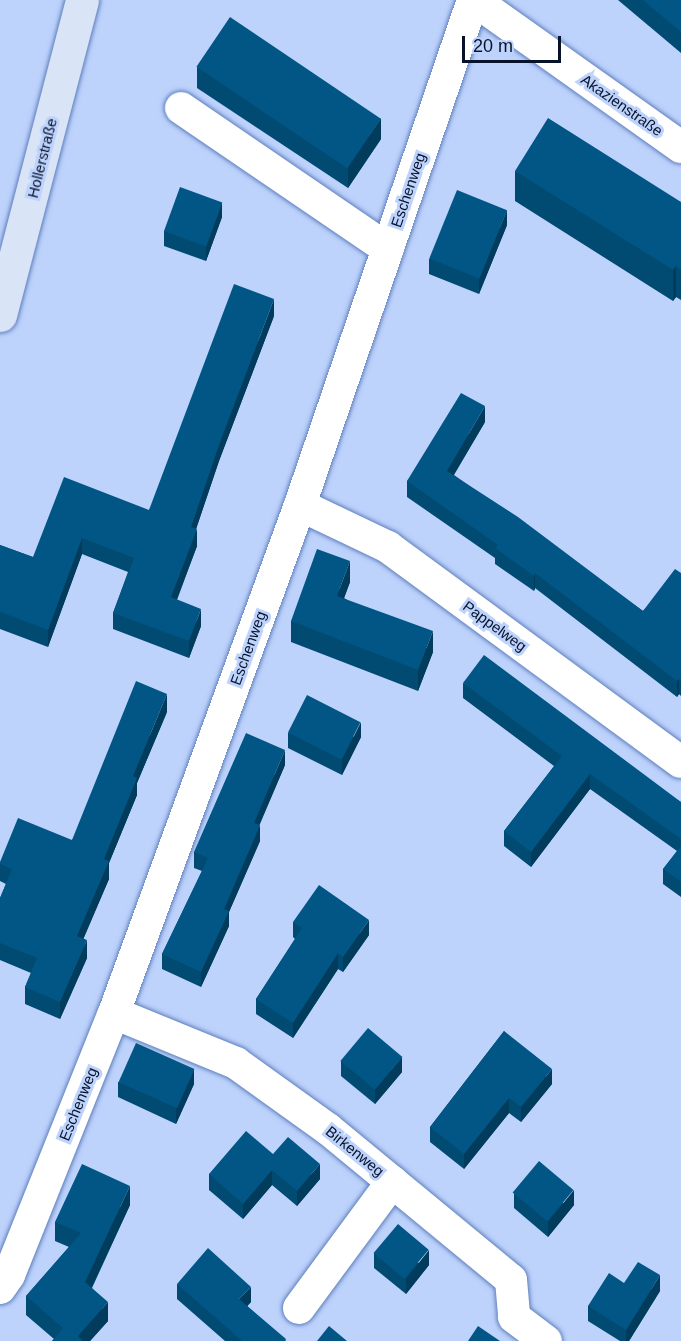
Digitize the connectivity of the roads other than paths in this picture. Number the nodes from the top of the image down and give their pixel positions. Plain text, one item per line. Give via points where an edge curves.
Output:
1 (82, 0) edge
2 (474, 0) edge
3 (181, 108) dead end
4 (681, 147) edge
5 (388, 249) junction
6 (0, 315) edge
7 (300, 505) junction
8 (681, 762) edge
9 (114, 1013) junction
10 (392, 1182) junction
11 (0, 1288) edge
12 (299, 1308) dead end
13 (546, 1341) edge

1 - 6 main road, Hollerstraße
2 - 4 street, Akazienstraße
2 - 5 street, Eschenweg
3 - 5 street
5 - 7 street, Eschenweg
7 - 8 street, Pappelweg via 387,547
7 - 9 street, Eschenweg
9 - 10 street, Birkenweg via 236,1063 328,1129
9 - 11 street, Eschenweg via 9,1275
10 - 12 street
10 - 13 street, Birkenweg via 511,1280 514,1317

